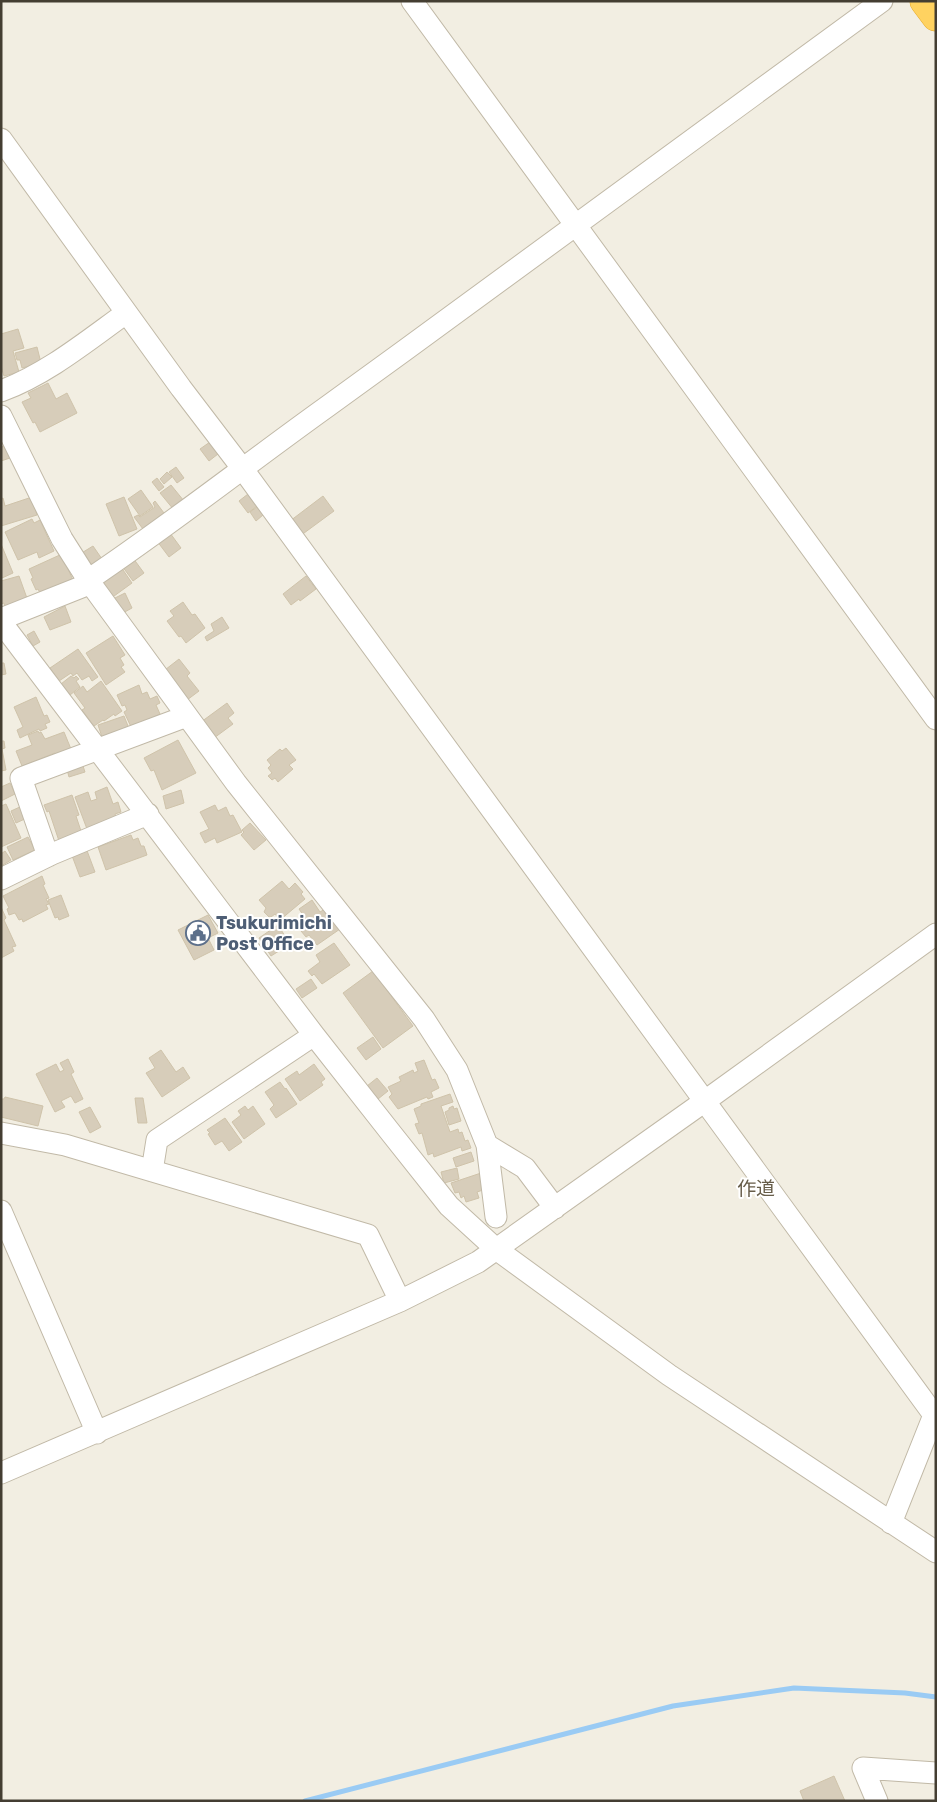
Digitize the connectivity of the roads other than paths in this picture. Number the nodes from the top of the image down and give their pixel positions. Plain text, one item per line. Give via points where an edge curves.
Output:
1 (412, 1) edge
2 (882, 1) edge
3 (924, 1) edge
4 (936, 17) edge
5 (1, 139) edge
6 (576, 227) junction
7 (126, 313) junction
8 (1, 391) edge
9 (1, 416) edge
10 (242, 468) junction
11 (88, 580) junction
12 (1, 620) edge
13 (187, 716) junction
14 (936, 719) edge
15 (97, 748) junction
16 (148, 814) junction
17 (48, 856) junction
18 (1, 879) edge
19 (936, 934) edge
20 (314, 1034) junction
21 (705, 1101) junction
22 (1, 1133) edge
23 (488, 1145) junction
24 (152, 1171) junction
25 (555, 1208) junction
26 (1, 1210) edge
27 (496, 1217) dead end
28 (496, 1250) junction
29 (400, 1301) junction
30 (97, 1433) junction
31 (1, 1473) edge
32 (891, 1523) junction
33 (936, 1552) edge
34 (936, 1772) edge
35 (877, 1801) edge

1 - 6 street
2 - 6 street
3 - 4 highway
5 - 7 street
6 - 10 street
6 - 14 street
7 - 8 street via 54,364
7 - 10 street
9 - 11 street via 62,539
10 - 11 street
10 - 21 street
11 - 12 street via 84,586
11 - 13 street
12 - 15 street
13 - 15 street
13 - 23 street via 236,783 424,1019 456,1070
15 - 16 street
15 - 17 street via 21,778
16 - 17 street
16 - 20 street
17 - 18 street
19 - 21 street
20 - 24 street via 158,1140
20 - 28 street via 449,1206
21 - 25 street
21 - 32 street via 934,1415
22 - 24 street via 66,1145
23 - 25 street via 525,1168
23 - 27 street
24 - 29 street via 368,1235
25 - 28 street
26 - 30 street
28 - 29 street
28 - 32 street via 669,1375
29 - 30 street
30 - 31 street
32 - 33 street
34 - 35 street via 863,1768

